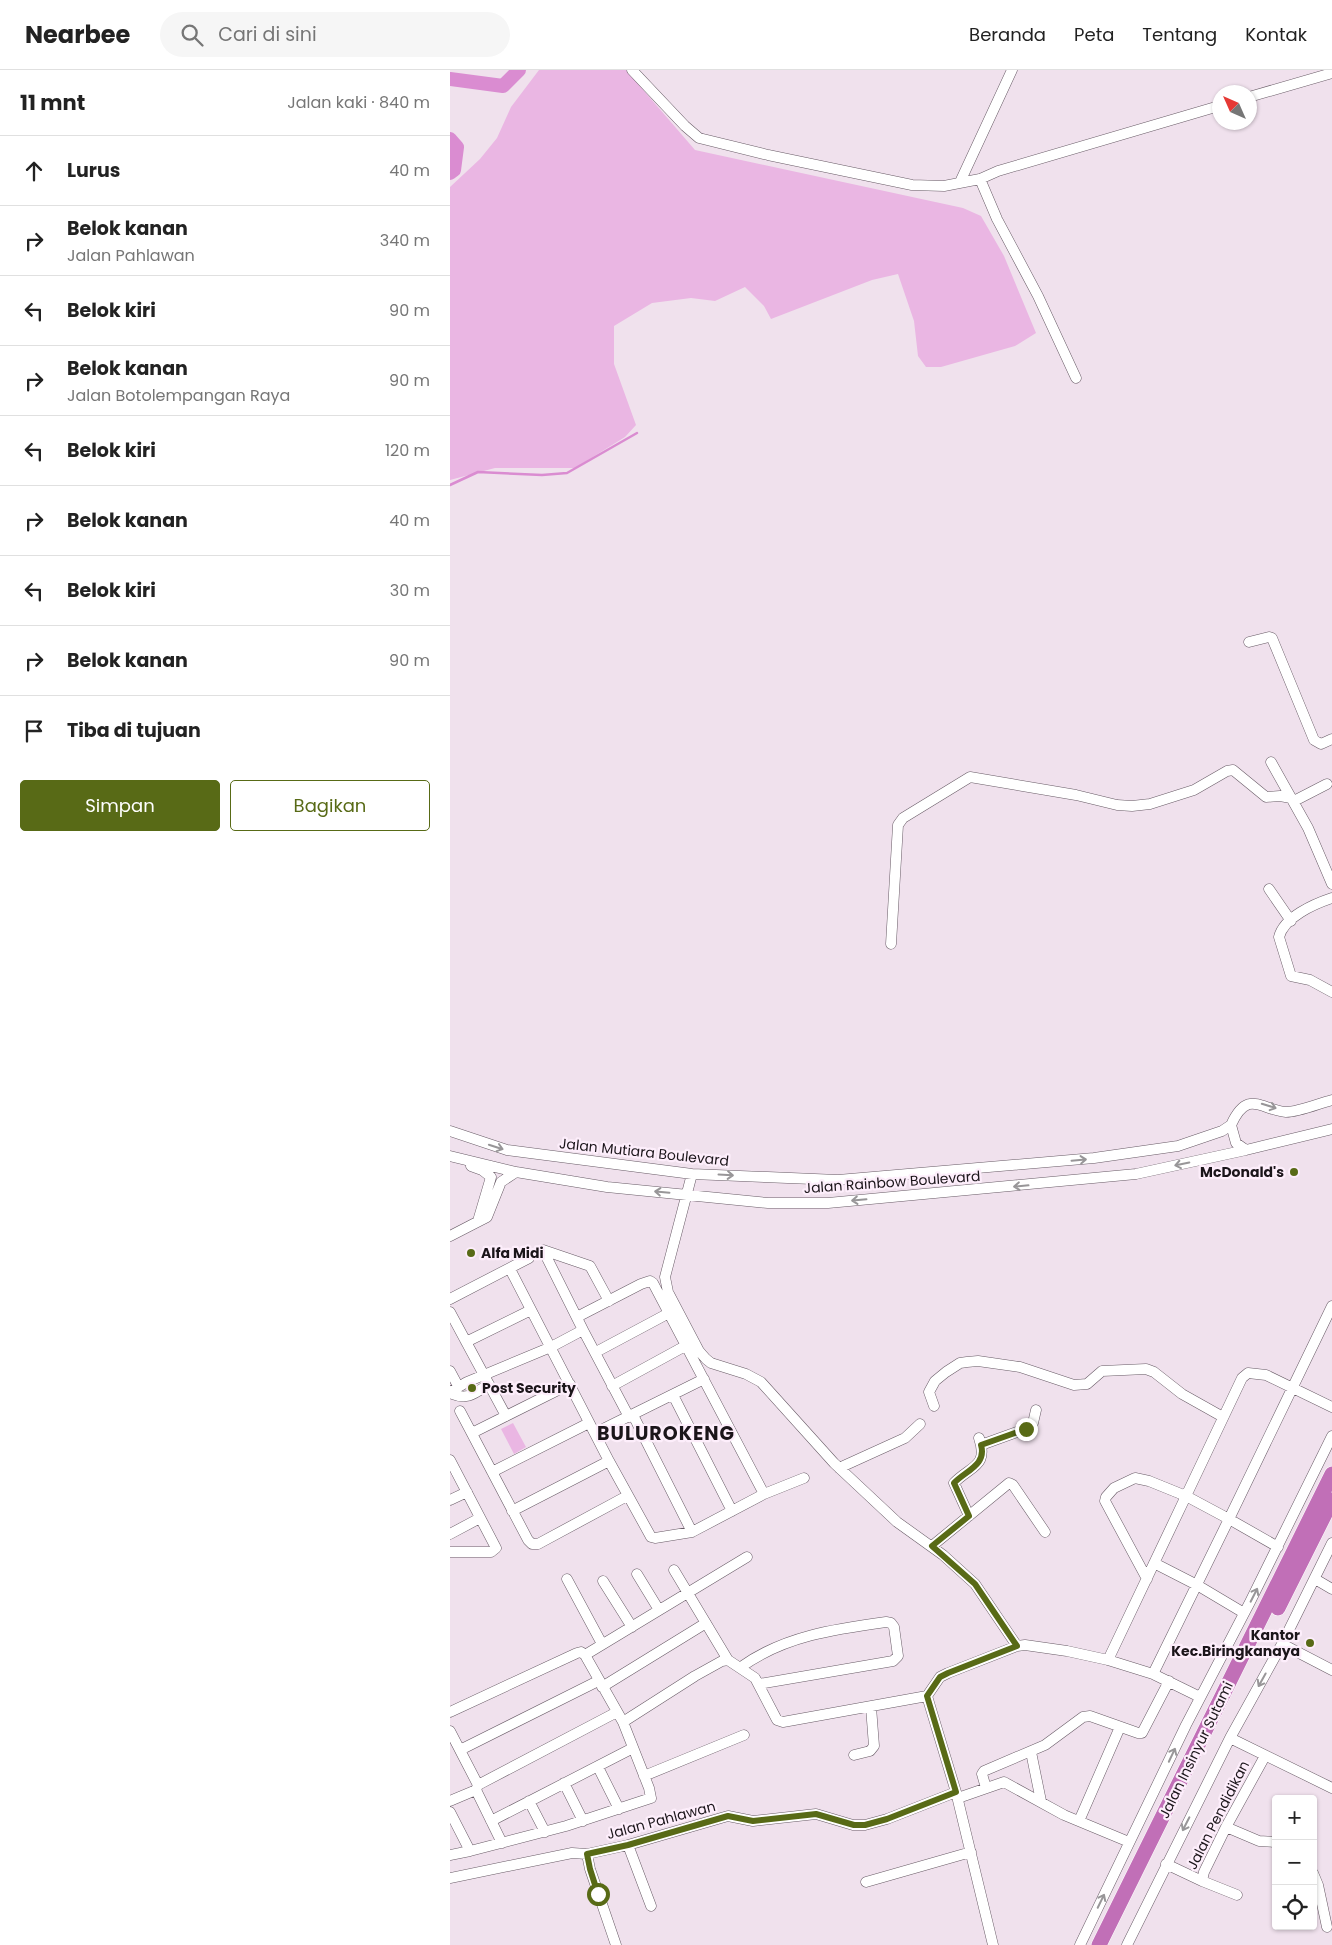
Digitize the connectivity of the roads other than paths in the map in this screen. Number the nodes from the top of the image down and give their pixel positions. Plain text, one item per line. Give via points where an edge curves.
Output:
1 (632, 70) edge
2 (1012, 70) edge
3 (1332, 73) edge
4 (1257, 95) edge
5 (1212, 108) edge
6 (980, 179) junction
7 (960, 182) junction
8 (1076, 378) dead end
9 (1249, 642) dead end
10 (1332, 739) edge
11 (1271, 762) dead end
12 (1328, 784) dead end
13 (1292, 799) junction
14 (1332, 884) edge
15 (1269, 889) dead end
16 (1332, 898) edge
17 (1291, 921) junction
18 (891, 944) dead end
19 (1332, 992) edge
20 (1332, 1100) edge
21 (1232, 1125) junction
22 (1332, 1129) edge
23 (450, 1131) edge
24 (1246, 1150) junction
25 (450, 1156) edge
26 (450, 1161) edge
27 (516, 1172) junction
28 (692, 1174) junction
29 (838, 1180) joint
30 (688, 1194) junction
31 (478, 1221) junction
32 (450, 1236) edge
33 (529, 1258) dead end
34 (510, 1269) junction
35 (450, 1300) edge
36 (609, 1301) junction
37 (1332, 1306) edge
38 (532, 1310) junction
39 (450, 1312) edge
40 (669, 1313) junction
41 (577, 1317) junction
42 (1328, 1327) edge
43 (583, 1330) junction
44 (466, 1342) junction
45 (687, 1345) junction
46 (551, 1347) junction
47 (596, 1352) junction
48 (450, 1371) edge
49 (484, 1374) junction
50 (706, 1383) junction
51 (489, 1384) junction
52 (570, 1384) junction
53 (612, 1386) junction
54 (1293, 1388) junction
55 (453, 1390) edge
56 (673, 1395) junction
57 (934, 1406) dead end
58 (1332, 1407) edge
59 (1036, 1410) dead end
60 (460, 1411) dead end
61 (506, 1416) junction
62 (631, 1416) junction
63 (1223, 1417) junction
64 (589, 1423) junction
65 (920, 1424) dead end
66 (472, 1433) junction
67 (595, 1433) junction
68 (1332, 1436) edge
69 (609, 1461) junction
70 (451, 1464) edge
71 (839, 1468) junction
72 (492, 1472) junction
73 (1332, 1474) edge
74 (804, 1478) dead end
75 (467, 1492) junction
76 (764, 1494) junction
77 (627, 1496) junction
78 (1186, 1496) junction
79 (450, 1500) edge
80 (1332, 1500) edge
81 (512, 1511) junction
82 (732, 1511) junction
83 (969, 1516) junction
84 (480, 1518) junction
85 (1229, 1519) junction
86 (692, 1532) junction
87 (1045, 1532) dead end
88 (450, 1534) edge
89 (1332, 1543) edge
90 (932, 1546) junction
91 (1278, 1547) junction
92 (450, 1552) edge
93 (747, 1557) dead end
94 (1154, 1563) junction
95 (674, 1570) dead end
96 (637, 1574) dead end
97 (567, 1579) dead end
98 (1146, 1579) junction
99 (1314, 1579) junction
100 (603, 1581) dead end
101 (1197, 1585) junction
102 (1332, 1589) edge
103 (688, 1592) junction
104 (659, 1610) junction
105 (1244, 1613) junction
106 (706, 1623) junction
107 (632, 1627) junction
108 (602, 1644) junction
109 (1282, 1644) junction
110 (1017, 1646) junction
111 (585, 1655) junction
112 (728, 1660) junction
113 (1108, 1660) junction
114 (741, 1668) junction
115 (1332, 1670) edge
116 (1153, 1674) junction
117 (1169, 1681) junction
118 (600, 1684) junction
119 (759, 1684) junction
120 (927, 1696) junction
121 (1200, 1697) junction
122 (871, 1707) junction
123 (450, 1712) edge
124 (617, 1712) junction
125 (623, 1722) junction
126 (1120, 1727) junction
127 (450, 1731) edge
128 (744, 1735) dead end
129 (1230, 1738) junction
130 (632, 1748) junction
131 (460, 1750) junction
132 (1031, 1752) junction
133 (854, 1755) dead end
134 (1264, 1756) junction
135 (598, 1766) junction
136 (644, 1776) junction
137 (564, 1783) junction
138 (1331, 1787) edge
139 (477, 1788) junction
140 (986, 1788) junction
141 (957, 1795) junction
142 (450, 1801) edge
143 (529, 1801) junction
144 (1041, 1801) junction
145 (619, 1809) junction
146 (450, 1812) edge
147 (491, 1821) junction
148 (583, 1821) junction
149 (1079, 1821) junction
150 (1226, 1827) junction
151 (545, 1832) junction
152 (1130, 1842) junction
153 (1272, 1842) edge
154 (502, 1844) junction
155 (628, 1845) junction
156 (470, 1851) junction
157 (971, 1852) junction
158 (587, 1854) junction
159 (450, 1855) edge
160 (1166, 1864) junction
161 (450, 1878) edge
162 (1202, 1881) junction
163 (866, 1882) dead end
164 (1317, 1883) edge
165 (1238, 1895) dead end
166 (651, 1906) dead end
167 (1327, 1927) dead end
168 (616, 1945) edge
169 (993, 1945) edge
170 (1080, 1945) edge
171 (1100, 1945) edge
172 (1111, 1945) edge
173 (1127, 1945) edge

1 - 7 street via 699,138 912,185
2 - 7 street
3 - 4 street
5 - 6 street
6 - 7 street
6 - 8 street
9 - 10 street via 1272,638 1314,740 1321,744
11 - 13 street
12 - 13 street
13 - 14 street
13 - 18 street via 1266,797 1234,770 1194,790 1150,804 1132,806 970,777 903,818 898,825
15 - 17 street
16 - 17 street via 1308,907
17 - 19 street via 1279,937 1290,974
21 -> 20 street via 1246,1105 1255,1102 1286,1112
21 - 24 street via 1236,1143
29 -> 21 street, Jalan Rainbow Boulevard via 1094,1158 1178,1146
22 - 24 street
23 -> 28 street, Jalan Mutiara Boulevard via 507,1150
24 -> 30 street, Jalan Rainbow Boulevard via 1136,1174 828,1203 768,1202
25 - 27 street, Jalan Rainbow Boulevard
26 - 31 street via 482,1170 490,1177
30 -> 27 street, Jalan Rainbow Boulevard via 607,1187
27 - 31 street via 501,1182 490,1214
28 -> 29 street, Jalan Mutiara Boulevard
28 - 30 street
30 - 71 street via 665,1277 668,1292 699,1351 712,1363 761,1382
31 - 32 street
33 - 34 street
34 - 35 street
34 - 38 street
36 - 40 street via 650,1281
36 - 41 street
36 - 41 street via 590,1266 544,1250
37 - 42 street
38 - 44 street
38 - 46 street
39 - 44 street
40 - 45 street
40 - 47 street
41 - 43 street
42 - 54 street
43 - 46 street
43 - 47 street
44 - 49 street
45 - 50 street
45 - 53 street
46 - 49 street
46 - 52 street
47 - 53 street
48 - 55 street
49 - 51 street
49 - 55 street
50 - 56 street
50 - 76 street
51 - 55 street via 467,1397 461,1397
51 - 61 street
52 - 61 street
52 - 64 street
53 - 62 street
54 - 58 street
54 - 63 street via 1266,1375 1248,1373 1242,1378
54 - 85 street
56 - 62 street
56 - 82 street
57 - 63 street via 929,1392 935,1381 960,1363 978,1361 1027,1368 1065,1383 1082,1385 1102,1371 1146,1369
59 - 83 street via 1033,1423 1028,1428 980,1442 980,1461 954,1483
60 - 66 street
61 - 66 street
62 - 67 street
62 - 86 street
63 - 78 street
64 - 67 street
64 - 72 street
65 - 71 street via 905,1438
66 - 72 street
67 - 69 street
68 - 91 street
69 - 77 street
69 - 81 street
70 - 75 street
71 - 90 street via 897,1522
72 - 81 street
73 - 171 highway, Jalan Insinyur Sutami
74 - 76 street
75 - 79 street
75 - 84 street
76 - 82 street
77 - 81 street via 538,1544 528,1540
77 - 86 street via 654,1538
78 - 85 street
78 - 94 street
78 - 98 street via 1135,1478 1114,1488 1106,1496 1108,1509
80 - 172 highway, Jalan Insinyur Sutami via 1216,1727
82 - 86 street
83 - 87 street via 1007,1484 1012,1484
83 - 90 street
84 - 88 street
84 - 92 street via 495,1546 494,1550
85 - 91 street
85 - 101 street
89 - 99 street
90 - 110 street via 975,1584
105 -> 91 street
93 - 103 street
94 - 98 street
94 - 101 street
95 - 103 street
96 - 104 street
97 - 108 street
98 - 113 street
99 - 102 street
99 - 109 street
100 - 107 street
101 - 105 street
101 - 116 street
103 - 104 street
103 - 106 street
104 - 107 street
105 - 121 street
106 - 112 street
106 - 118 street
107 - 108 street
108 - 111 street
109 - 115 street
109 -> 129 street
110 - 113 street via 1067,1651
110 - 120 street via 940,1677
111 - 118 street
111 - 123 street via 577,1653
112 - 114 street
112 - 125 street
113 - 116 street
114 - 119 street
114 - 119 street via 758,1655 809,1635 886,1622 894,1626 898,1656 893,1661
116 - 117 street
117 - 121 street
117 - 126 street via 1144,1731 1138,1734
118 - 124 street
118 - 131 street
119 - 122 street via 779,1721
120 - 122 street
120 - 141 street
152 -> 121 street
122 - 133 street via 874,1746 870,1751
124 - 125 street
124 - 139 street
125 - 130 street
126 - 132 street via 1090,1716 1083,1717
126 - 149 street
127 - 131 street
128 - 136 street
129 - 134 street
129 -> 160 street
130 - 135 street
130 - 136 street
131 - 139 street
132 - 140 street via 984,1772
132 - 144 street
134 - 138 street
134 - 150 street, Jalan Pendidikan
135 - 137 street
135 - 145 street
136 - 145 street via 651,1798
137 - 143 street
137 - 148 street
139 - 142 street
139 - 147 street
140 - 141 street, Jalan Pahlawan
140 - 144 street, Jalan Pahlawan via 1004,1782
141 - 155 street, Jalan Pahlawan via 865,1825 816,1814 753,1821 728,1816
141 - 157 street
143 - 147 street
143 - 151 street
144 - 149 street, Jalan Pahlawan
145 - 148 street
146 - 156 street
147 - 154 street
148 - 151 street
149 - 152 street, Jalan Pahlawan
150 - 153 street via 1259,1841
150 - 162 street, Jalan Pendidikan
151 - 154 street
170 -> 152 street
154 - 156 street
155 - 158 street, Jalan Pahlawan
155 - 166 street
156 - 159 street
157 - 163 street
157 - 169 street
158 - 161 street, Jalan Pahlawan via 572,1853
158 - 168 street
160 - 162 street, Jalan Pendidikan
160 - 173 street
162 - 165 street
164 - 167 street

